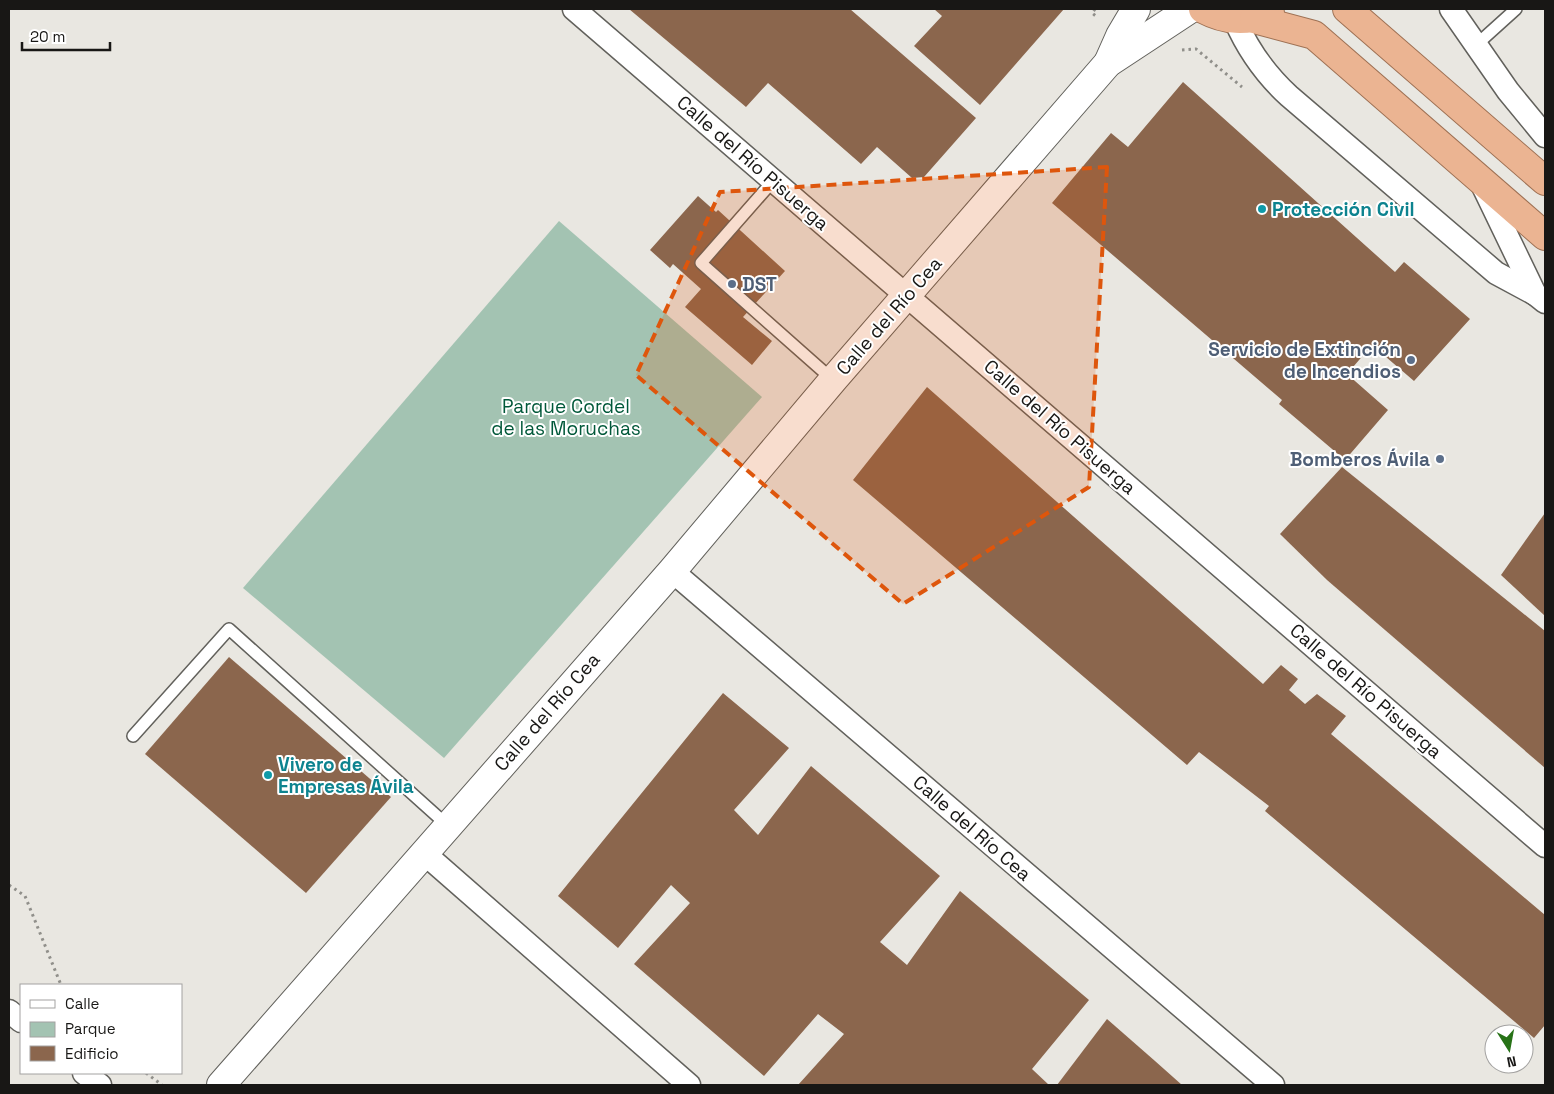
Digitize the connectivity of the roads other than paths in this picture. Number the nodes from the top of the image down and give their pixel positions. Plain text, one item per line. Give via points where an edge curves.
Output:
1 (574, 9) edge
2 (1136, 9) edge
3 (1190, 9) edge
4 (1203, 9) edge
5 (1348, 9) edge
6 (1451, 9) edge
7 (1516, 9) edge
8 (1255, 16) edge
9 (1475, 46) junction
10 (1108, 63) junction
11 (1545, 136) edge
12 (1479, 178) junction
13 (773, 181) junction
14 (1545, 181) edge
15 (1545, 236) edge
16 (908, 295) junction
17 (1540, 298) edge
18 (834, 380) junction
19 (672, 571) junction
20 (133, 736) dead end
21 (447, 825) junction
22 (1545, 846) edge
23 (424, 854) junction
24 (9, 1010) edge
25 (20, 1020) edge
26 (85, 1074) edge
27 (100, 1085) edge
28 (221, 1085) edge
29 (689, 1085) edge
30 (1273, 1085) edge

1 - 13 street, Calle del Río Pisuerga
2 - 10 street, Calle del Río Cea
3 - 10 street, Calle del Río Cea
4 - 8 highway via 1217,17
5 - 14 highway
6 - 9 street
7 - 9 lane
8 - 12 highway via 1314,35
8 - 17 street via 1255,57 1270,78 1484,263 1506,280
9 - 11 street
10 - 16 street, Calle del Río Cea
12 - 15 highway
12 - 17 street
13 - 16 street, Calle del Río Pisuerga
13 - 18 lane via 700,262
16 - 18 street, Calle del Río Cea
16 - 22 street, Calle del Río Pisuerga
18 - 19 street, Calle del Río Cea
19 - 21 street, Calle del Río Cea
19 - 30 street, Calle del Río Cea
20 - 21 lane via 229,629
21 - 23 street, Calle del Río Cea
23 - 28 street, Calle del Río Cea
23 - 29 street
24 - 25 street
26 - 27 street

